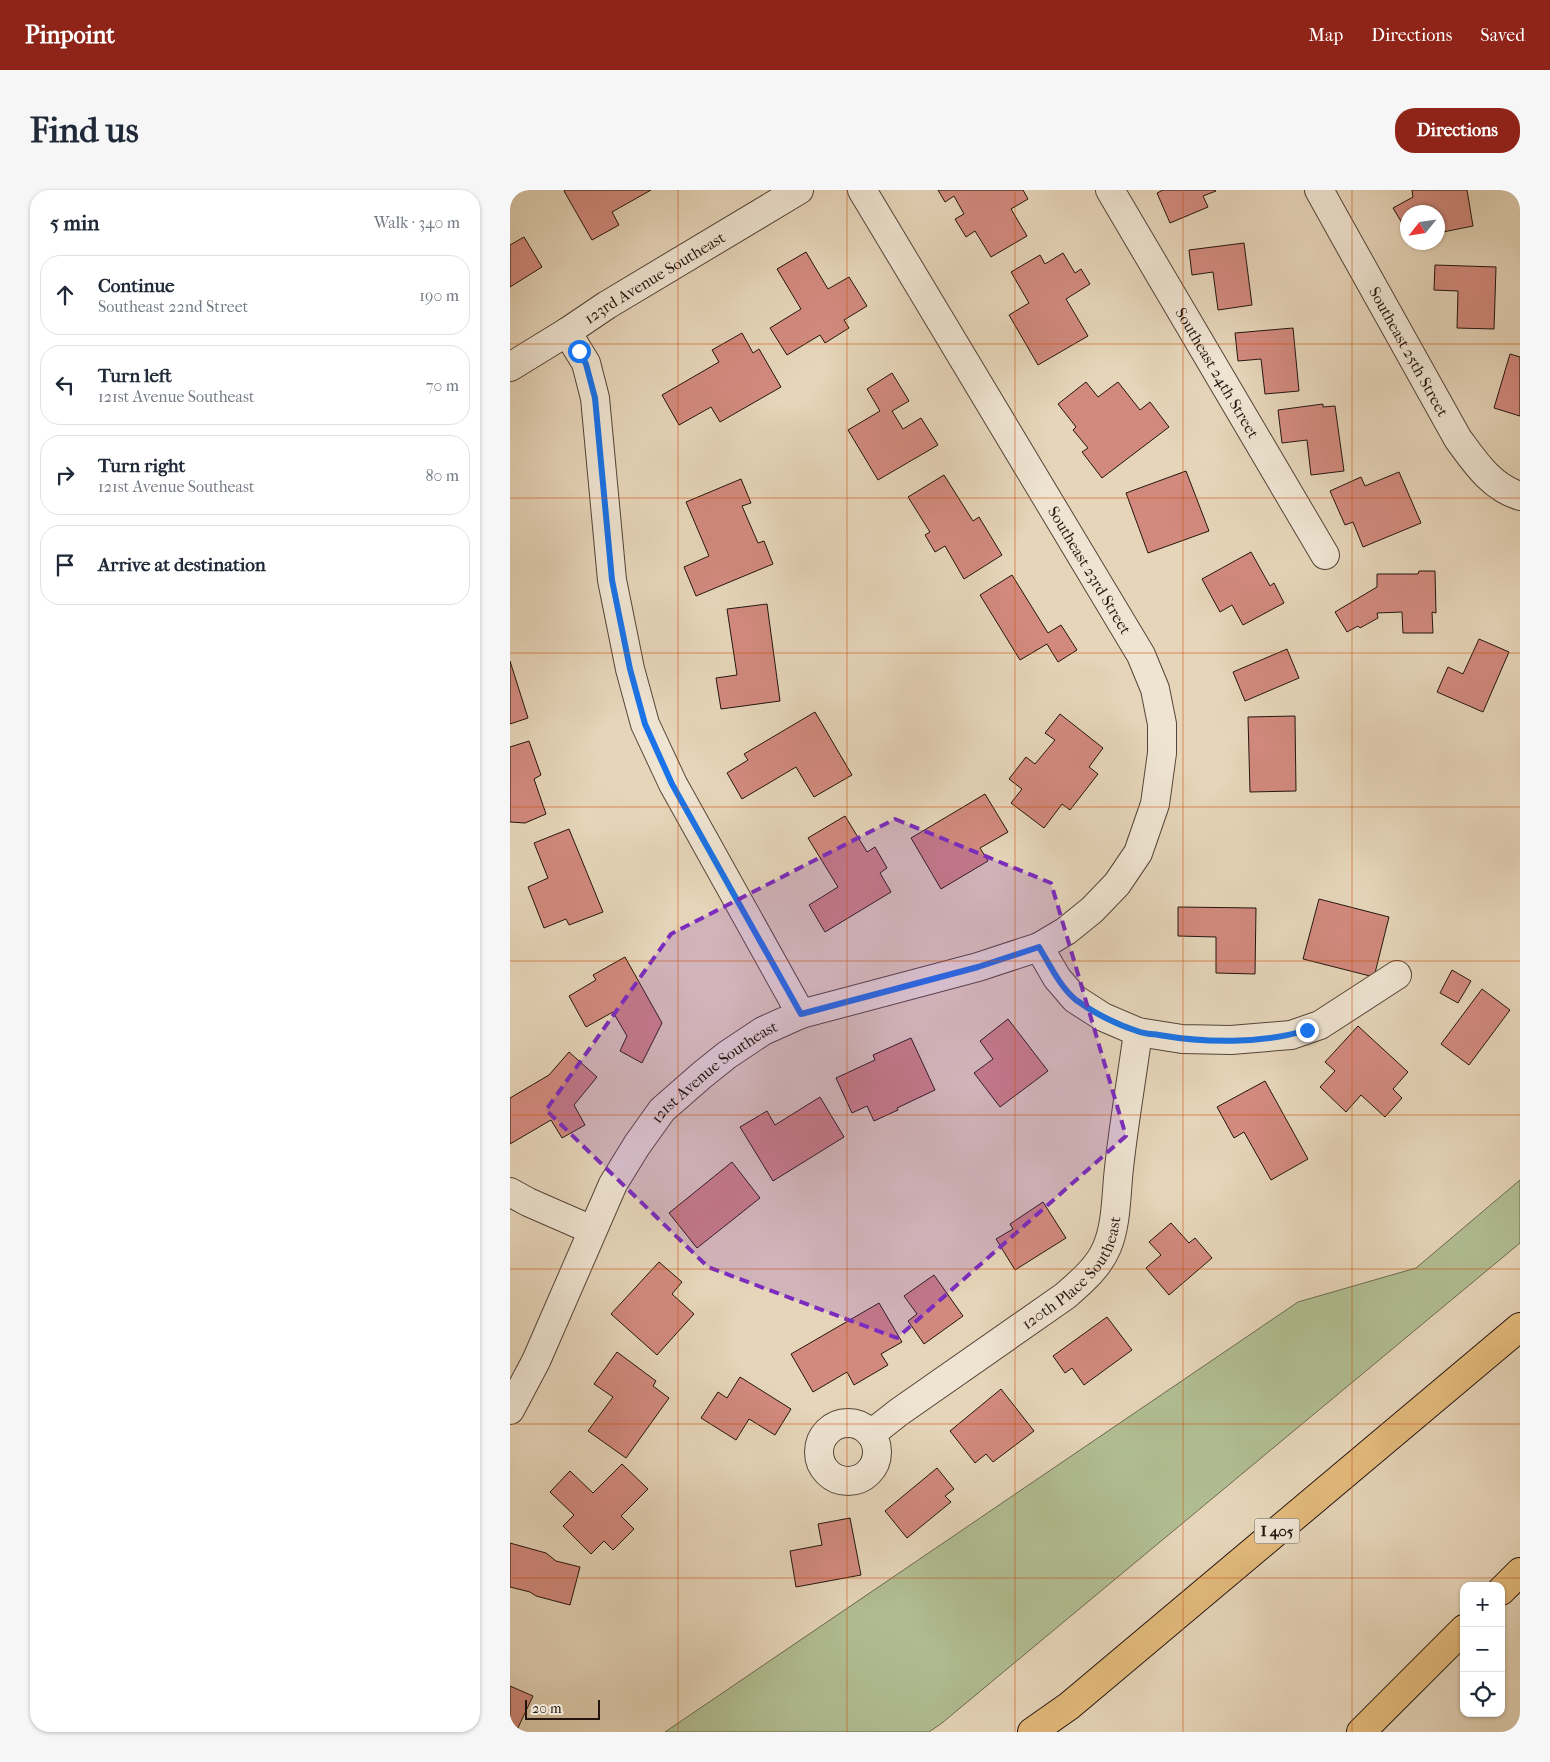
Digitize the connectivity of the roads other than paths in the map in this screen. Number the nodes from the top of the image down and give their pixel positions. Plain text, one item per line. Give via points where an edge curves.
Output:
1 (799, 190) edge
2 (862, 190) edge
3 (1110, 190) edge
4 (1319, 190) edge
5 (567, 332) junction
6 (510, 367) edge
7 (1520, 496) edge
8 (1325, 555) dead end
9 (1039, 947) junction
10 (1397, 975) dead end
11 (801, 1014) junction
12 (1138, 1032) junction
13 (510, 1192) edge
14 (592, 1230) junction
15 (1520, 1327) edge
16 (510, 1410) edge
17 (871, 1434) dead end
18 (1520, 1572) edge
19 (1505, 1587) edge
20 (1460, 1633) edge
21 (1032, 1732) edge
22 (1361, 1732) edge

1 - 5 street, 123rd Avenue Southeast
2 - 9 street, Southeast 23rd Street via 1141,655 1155,689 1162,724 1162,752 1155,804 1138,853 1117,884 1092,910
3 - 8 street, Southeast 24th Street
4 - 7 street, Southeast 25th Street via 1458,439 1500,487
5 - 6 street, 123rd Avenue Southeast
5 - 11 street via 586,364 595,398 612,580 645,724 672,784
9 - 11 street, 121st Avenue Southeast via 978,967
9 - 12 street via 1057,978 1075,999
10 - 12 street via 1320,1025 1291,1035 1231,1040
11 - 14 street, 121st Avenue Southeast via 763,1031 727,1055 662,1110 613,1184
12 - 17 street, 120th Place Southeast via 1113,1225 1098,1263 1066,1296
13 - 14 street
14 - 16 street, 121st Avenue Southeast via 536,1361
15 - 21 highway, I 405 via 1069,1706
18 - 19 highway
20 - 22 highway

